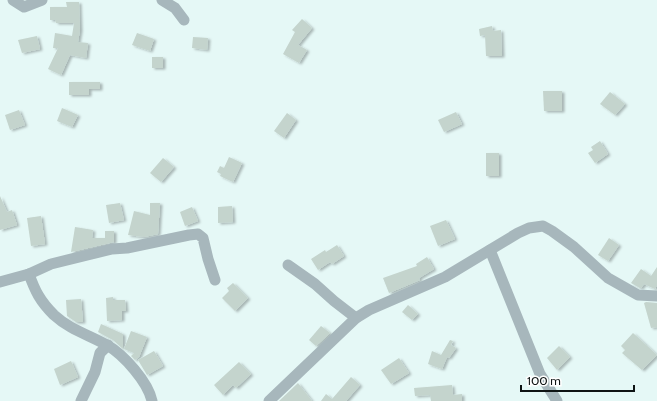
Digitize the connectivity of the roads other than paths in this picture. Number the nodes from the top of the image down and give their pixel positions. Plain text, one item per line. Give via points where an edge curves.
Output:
1 (13, 0) edge
2 (42, 0) edge
3 (162, 0) edge
4 (184, 20) dead end
5 (490, 250) junction
6 (288, 265) dead end
7 (28, 274) junction
8 (215, 280) dead end
9 (0, 282) edge
10 (657, 296) edge
11 (356, 318) junction
12 (108, 345) junction
13 (81, 401) edge
14 (152, 401) edge
15 (269, 401) edge
16 (557, 401) edge

1 - 2 street via 24,7
3 - 4 street via 175,8
5 - 10 street via 518,232 543,226 574,247 608,278 638,295
5 - 11 street via 445,277
5 - 16 street via 540,374
6 - 11 street
7 - 8 street via 51,264 112,249 198,234 202,238
7 - 9 street
7 - 12 street via 36,295 54,315 71,327
11 - 15 street
12 - 13 street via 100,353 95,372
12 - 14 street via 142,379

